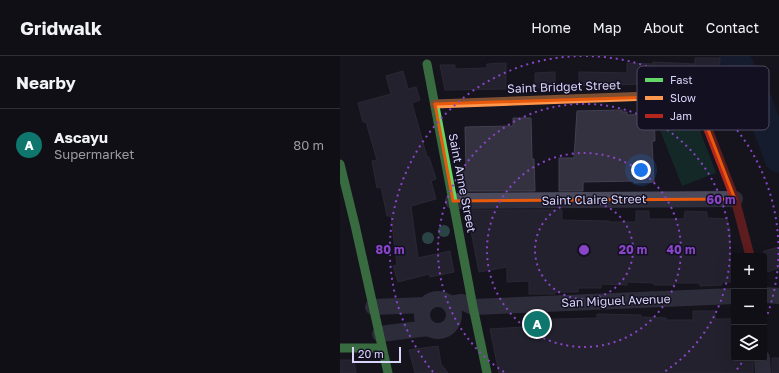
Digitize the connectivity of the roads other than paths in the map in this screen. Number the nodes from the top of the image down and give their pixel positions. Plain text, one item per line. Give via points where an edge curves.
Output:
1 (427, 64) dead end
2 (637, 98) edge
3 (434, 104) junction
4 (708, 130) edge
5 (340, 164) edge
6 (735, 199) junction
7 (453, 201) junction
8 (749, 253) edge
9 (767, 295) edge
10 (731, 296) edge
11 (779, 296) edge
12 (425, 305) junction
13 (373, 307) junction
14 (473, 307) junction
15 (451, 311) junction
16 (428, 328) junction
17 (381, 341) junction
18 (340, 348) edge
19 (762, 361) edge
20 (388, 373) edge
21 (487, 373) edge
22 (763, 373) edge

1 - 3 street, Saint Anne Street
2 - 3 street, Saint Bridget Street
3 - 7 street, Saint Anne Street
4 - 6 street, Saint Bridget Street
5 - 13 street
6 - 7 street, Saint Claire Street
6 - 8 street, Saint Bridget Street
7 - 14 street, Saint Anne Street
9 - 11 street
10 - 14 street, San Miguel Avenue
12 - 13 street
12 - 15 street via 429,301 440,299 445,301
12 - 16 street via 421,315 424,325
13 - 17 street
14 - 15 street, San Miguel Avenue via 462,302
14 - 21 street, Saint Anne Street
15 - 16 street via 451,323 448,327 438,331
16 - 17 street
17 - 18 street
17 - 20 street
19 - 22 street

